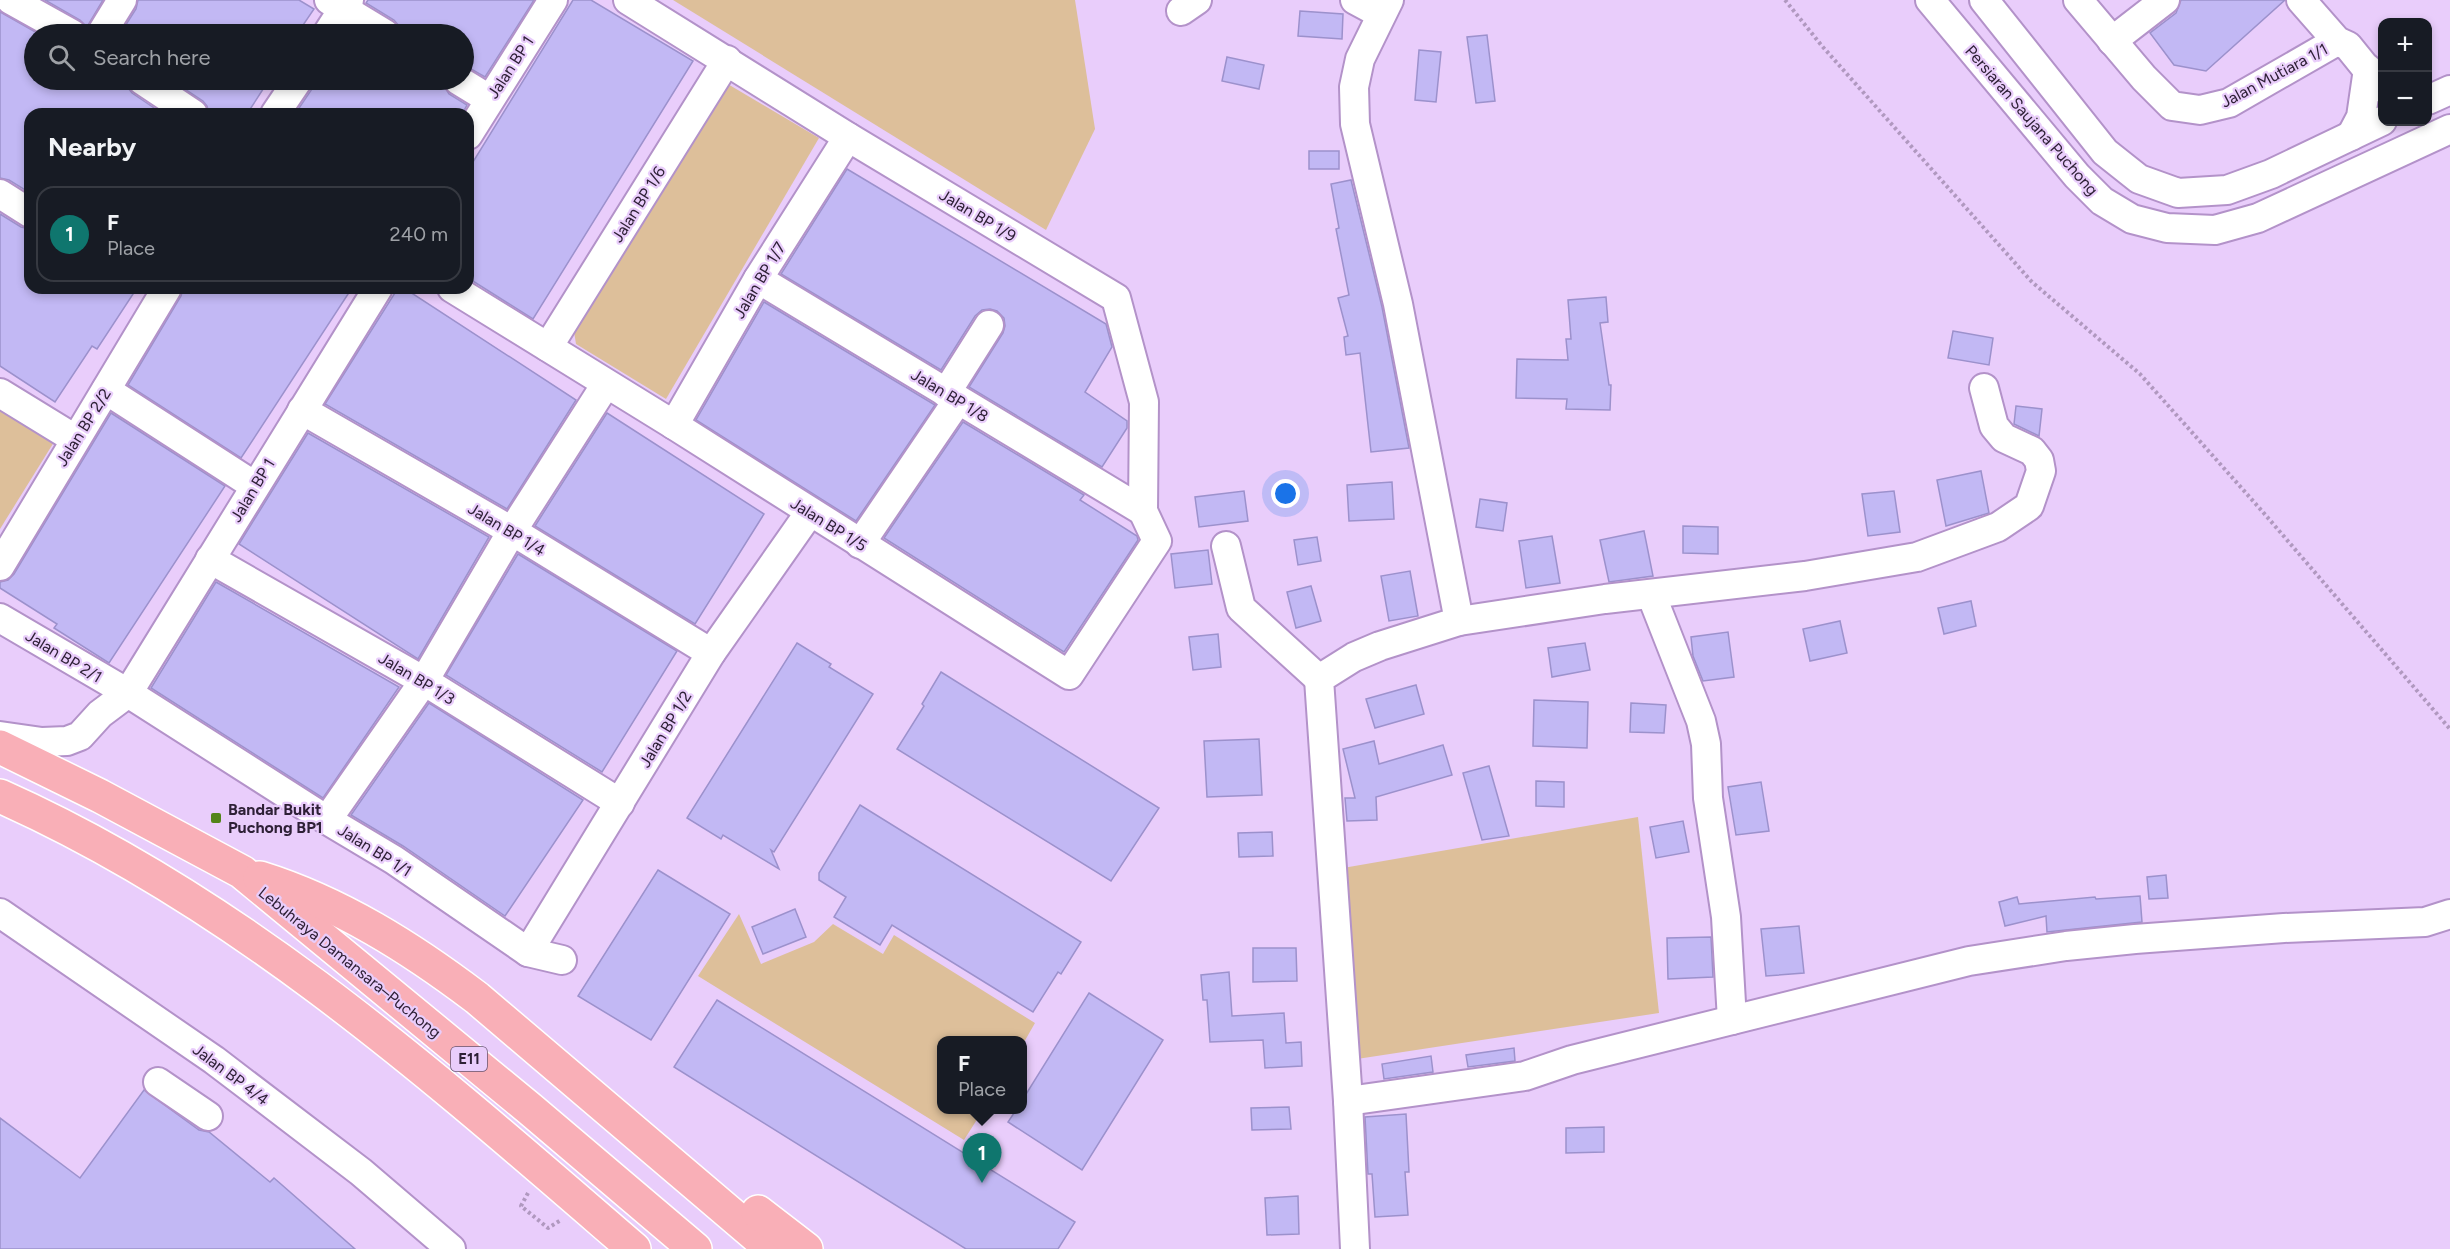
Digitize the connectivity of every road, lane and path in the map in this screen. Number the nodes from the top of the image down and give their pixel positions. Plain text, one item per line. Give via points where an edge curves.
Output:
1 (11, 0) edge
2 (122, 0) edge
3 (553, 0) edge
4 (628, 0) edge
5 (1355, 0) edge
6 (1785, 0) edge
7 (1930, 0) edge
8 (1984, 0) edge
9 (2078, 0) edge
10 (2166, 0) edge
11 (2301, 0) edge
12 (340, 3) edge
13 (1385, 7) edge
14 (54, 24) edge
15 (107, 24) edge
16 (331, 24) edge
17 (370, 24) edge
18 (2112, 40) junction
19 (2337, 41) junction
20 (727, 60) junction
21 (2375, 79) edge
22 (157, 90) edge
23 (292, 90) edge
24 (474, 90) edge
25 (2450, 90) edge
26 (2432, 98) edge
27 (489, 99) junction
28 (184, 108) edge
29 (280, 108) edge
30 (2378, 123) edge
31 (474, 125) edge
32 (2450, 129) edge
33 (2351, 136) junction
34 (848, 137) junction
35 (0, 194) edge
36 (24, 209) edge
37 (758, 279) junction
38 (157, 294) edge
39 (374, 294) edge
40 (462, 294) edge
41 (989, 325) dead end
42 (548, 348) junction
43 (606, 384) junction
44 (1984, 388) dead end
45 (106, 390) junction
46 (0, 393) edge
47 (952, 397) junction
48 (302, 410) junction
49 (674, 425) junction
50 (75, 439) junction
51 (255, 486) junction
52 (1143, 511) junction
53 (810, 512) junction
54 (512, 531) junction
55 (1157, 541) joint
56 (860, 544) junction
57 (1226, 546) dead end
58 (210, 559) junction
59 (0, 566) edge
60 (1651, 594) junction
61 (0, 618) edge
62 (1459, 621) junction
63 (711, 653) junction
64 (1319, 679) junction
65 (424, 681) junction
66 (128, 693) junction
67 (2450, 729) edge
68 (0, 736) edge
69 (0, 747) edge
70 (0, 796) edge
71 (620, 803) junction
72 (327, 820) junction
73 (242, 872) junction
74 (0, 913) edge
75 (2450, 914) edge
76 (528, 952) junction
77 (562, 960) dead end
78 (1732, 1020) junction
79 (557, 1068) junction
80 (158, 1082) dead end
81 (1348, 1101) junction
82 (208, 1116) dead end
83 (451, 1249) edge
84 (634, 1249) edge
85 (695, 1249) edge
86 (772, 1249) edge
87 (806, 1249) edge
88 (1355, 1249) edge

1 - 14 street
2 - 15 street
3 - 27 street, Jalan BP 1
4 - 20 street, Jalan BP 1/9
5 - 13 street
6 - 67 path via 2032,282 2140,374
7 - 32 street, Persiaran Saujana Puchong via 2102,201 2132,219 2167,228 2215,230 2258,218
8 - 33 street, Persiaran Saujana Puchong via 2105,152 2139,179 2178,193 2227,190
9 - 18 street, Jalan Mutiara 1/1
10 - 18 street
11 - 19 street
12 - 16 street
12 - 17 street
13 - 62 street via 1360,59 1354,87 1355,124 1398,304
18 - 19 street, Jalan Mutiara 1/1 via 2172,106 2200,110 2229,103
19 - 21 street via 2348,46
20 - 34 street, Jalan BP 1/9
20 - 42 street, Jalan BP 1/6
21 - 33 street
22 - 28 street
23 - 29 street
24 - 27 street
25 - 26 street
27 - 31 street, Jalan BP 1
30 - 33 street, Persiaran Saujana Puchong
34 - 37 street, Jalan BP 1/7
34 - 52 street, Jalan BP 1/9 via 1116,298 1144,402
35 - 36 street
37 - 47 street, Jalan BP 1/8
37 - 49 street, Jalan BP 1/7
38 - 45 street, Jalan BP 2/2
39 - 48 street, Jalan BP 1
40 - 42 street, Jalan BP 1/5
41 - 47 street
42 - 43 street, Jalan BP 1/5
43 - 49 street, Jalan BP 1/5
43 - 54 street
44 - 60 street via 1994,426 2004,438 2032,451 2041,471 2029,506 1998,527 1917,557 1805,576
45 - 50 street, Jalan BP 2/2
45 - 51 street
46 - 50 street
47 - 52 street, Jalan BP 1/8
47 - 56 street
48 - 51 street, Jalan BP 1
48 - 54 street, Jalan BP 1/4
49 - 53 street, Jalan BP 1/5
50 - 59 street, Jalan BP 2/2
51 - 58 street, Jalan BP 1
52 - 55 street, Jalan BP 1/9
53 - 56 street, Jalan BP 1/5
53 - 63 street, Jalan BP 1/2
54 - 63 street, Jalan BP 1/4
54 - 65 street
55 - 56 street, Jalan BP 1/5 via 1069,675
57 - 64 street via 1241,608
58 - 65 street, Jalan BP 1/3
58 - 66 street, Jalan BP 1
60 - 62 street
60 - 78 street via 1706,744 1708,798 1726,917
61 - 66 street, Jalan BP 2/1
62 - 64 street via 1380,646
63 - 71 street, Jalan BP 1/2
64 - 81 street
65 - 71 street, Jalan BP 1/3
65 - 72 street
66 - 68 street via 100,714 80,736 67,741
66 - 72 street, Jalan BP 1/1
69 - 73 highway, Lebuhraya Damansara–Puchong / E11
70 - 84 highway, E11 via 148,873 239,930 455,1095
71 - 76 street, Jalan BP 1/2
72 - 76 street, Jalan BP 1/1 via 394,860
73 - 79 highway via 320,900 428,960
73 - 85 highway, Lebuhraya Damansara–Puchong / E11
74 - 83 street, Jalan BP 4/4 via 214,1060 361,1172
75 - 78 street via 2425,922 2284,928 2066,946 1969,961
76 - 77 street
78 - 81 street via 1572,1060 1525,1076
79 - 86 highway
79 - 87 highway
80 - 82 street
81 - 88 street

